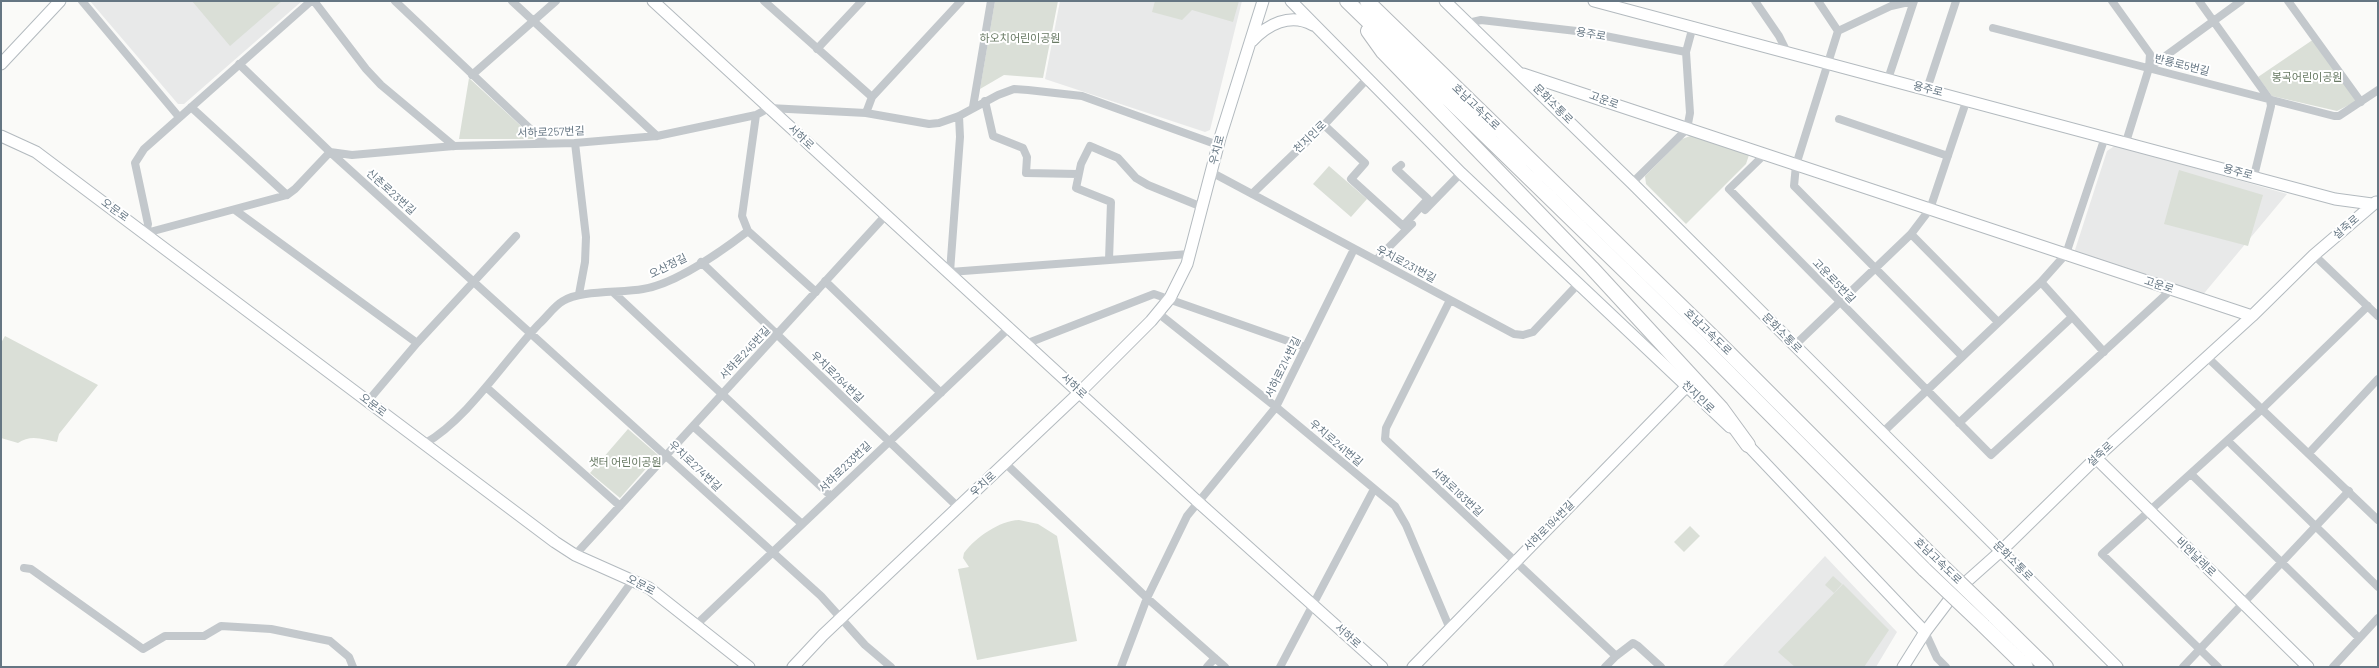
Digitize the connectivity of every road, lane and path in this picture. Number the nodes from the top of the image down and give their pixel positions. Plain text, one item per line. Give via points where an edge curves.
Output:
1 (60, 1) edge
2 (82, 1) edge
3 (311, 1) edge
4 (314, 1) edge
5 (395, 1) edge
6 (512, 1) edge
7 (556, 1) edge
8 (653, 1) edge
9 (764, 1) edge
10 (862, 1) edge
11 (961, 1) edge
12 (991, 1) edge
13 (1263, 1) edge
14 (1291, 1) edge
15 (1345, 1) edge
16 (1367, 1) edge
17 (1445, 1) edge
18 (1594, 1) edge
19 (1755, 1) edge
20 (1818, 1) edge
21 (1914, 1) edge
22 (1956, 1) edge
23 (2112, 1) edge
24 (2199, 1) edge
25 (2242, 1) edge
26 (2288, 1) edge
27 (2214, 21) junction
28 (534, 22) junction
29 (1468, 23) junction
30 (1694, 26) junction
31 (1317, 27) junction
32 (1993, 28) dead end
33 (1838, 31) junction
34 (1250, 43) junction
35 (817, 49) junction
36 (1686, 52) junction
37 (1787, 52) junction
38 (1, 64) edge
39 (239, 64) junction
40 (1828, 64) junction
41 (2150, 68) junction
42 (1521, 73) junction
43 (472, 75) junction
44 (1367, 79) junction
45 (1888, 79) junction
46 (1927, 89) junction
47 (2378, 90) edge
48 (872, 97) junction
49 (1968, 100) junction
50 (2270, 100) junction
51 (985, 101) junction
52 (2361, 102) junction
53 (191, 107) junction
54 (973, 107) junction
55 (769, 108) junction
56 (866, 113) junction
57 (756, 115) junction
58 (959, 116) junction
59 (179, 117) junction
60 (1839, 119) dead end
61 (1324, 125) junction
62 (1687, 129) junction
63 (1, 136) edge
64 (657, 136) junction
65 (2105, 137) junction
66 (2126, 142) junction
67 (544, 143) junction
68 (575, 143) junction
69 (1218, 145) junction
70 (454, 146) junction
71 (330, 152) junction
72 (1765, 154) junction
73 (1948, 156) junction
74 (1401, 165) dead end
75 (1796, 165) junction
76 (1211, 172) junction
77 (1461, 173) junction
78 (1078, 174) junction
79 (2254, 176) junction
80 (1632, 183) junction
81 (1252, 194) junction
82 (287, 195) junction
83 (2375, 202) edge
84 (1202, 207) junction
85 (1930, 209) junction
86 (235, 210) junction
87 (886, 216) junction
88 (748, 230) junction
89 (146, 233) junction
90 (1910, 234) junction
91 (516, 236) dead end
92 (1354, 249) junction
93 (1190, 254) junction
94 (2066, 254) junction
95 (2314, 255) junction
96 (1110, 260) junction
97 (1376, 260) junction
98 (701, 262) junction
99 (1874, 267) junction
100 (950, 272) junction
101 (475, 281) junction
102 (825, 281) junction
103 (2041, 282) junction
104 (1579, 284) junction
105 (2172, 289) junction
106 (816, 292) junction
107 (614, 293) junction
108 (579, 294) junction
109 (1170, 298) junction
110 (1450, 300) junction
111 (1839, 302) junction
112 (2368, 306) junction
113 (1158, 313) junction
114 (2252, 316) junction
115 (2378, 316) edge
116 (2072, 317) junction
117 (1998, 322) junction
118 (1010, 327) junction
119 (531, 333) junction
120 (776, 335) junction
121 (417, 343) junction
122 (1028, 343) junction
123 (1794, 346) junction
124 (1305, 347) junction
125 (2104, 352) junction
126 (1962, 356) junction
127 (2207, 357) junction
128 (2378, 380) edge
129 (486, 386) junction
130 (1687, 386) junction
131 (1926, 390) junction
132 (1080, 392) junction
133 (941, 393) junction
134 (721, 395) junction
135 (368, 401) junction
136 (1276, 407) junction
137 (2262, 409) junction
138 (1959, 423) junction
139 (693, 426) junction
140 (1882, 433) junction
141 (888, 441) junction
142 (2228, 441) junction
143 (424, 444) junction
144 (1748, 445) junction
145 (2309, 453) junction
146 (667, 454) junction
147 (2096, 458) junction
148 (1005, 463) junction
149 (2191, 474) junction
150 (1374, 489) junction
151 (2349, 491) junction
152 (830, 496) junction
153 (1197, 501) junction
154 (620, 506) junction
155 (958, 507) junction
156 (2150, 512) junction
157 (2378, 520) edge
158 (802, 524) junction
159 (2315, 526) junction
160 (2002, 550) junction
161 (772, 552) junction
162 (575, 555) junction
163 (1514, 561) junction
164 (2281, 562) junction
165 (24, 568) dead end
166 (633, 580) junction
167 (2378, 587) edge
168 (1147, 598) junction
169 (2243, 603) junction
170 (1313, 604) junction
171 (841, 618) junction
172 (2378, 619) edge
173 (697, 624) junction
174 (1450, 629) junction
175 (1925, 632) junction
176 (2359, 638) junction
177 (2200, 649) junction
178 (1616, 656) junction
179 (1215, 658) junction
180 (797, 666) edge
181 (354, 667) edge
182 (570, 667) edge
183 (749, 667) edge
184 (891, 667) edge
185 (1121, 667) edge
186 (1207, 667) edge
187 (1225, 667) edge
188 (1280, 667) edge
189 (1382, 667) edge
190 (1413, 667) edge
191 (1605, 667) edge
192 (1661, 667) edge
193 (1903, 667) edge
194 (1946, 667) edge
195 (2026, 667) edge
196 (2046, 667) edge
197 (2118, 667) edge
198 (2183, 667) edge
199 (2218, 667) edge
200 (2308, 667) edge
201 (2333, 667) edge

1 - 38 street
2 - 59 street
3 - 39 street
4 - 70 street via 381,85
5 - 43 street
6 - 28 street
7 - 28 street
8 - 55 street, 서하로
9 - 35 street
10 - 35 street
11 - 48 street
12 - 54 street
13 - 34 street, 우치로
14 - 31 street, 천지인로
15 - 144 highway via 1383,52 1592,268 1721,408
15 - 195 highway, 호남고속도로, bridge via 1700,344 1925,570
16 - 196 highway, 호남고속도로, bridge via 1713,337
17 - 29 street, 문화소통로
18 - 30 street, 용주로
19 - 37 street
20 - 33 street
21 - 33 street via 1891,6
21 - 45 street
22 - 46 street
23 - 41 street via 2150,54
24 - 27 street
25 - 27 street
26 - 52 street
27 - 41 street
27 - 50 street
28 - 43 street
28 - 64 street
29 - 36 street, 용주로 via 1481,20 1585,32
29 - 42 street, 문화소통로
30 - 36 street
30 - 37 street, 용주로
31 - 34 street via 1300,20 1279,22 1263,29
31 - 44 street, 천지인로
32 - 41 street, 반룡로5번길
33 - 40 street
34 - 69 street, 우치로
35 - 48 street
36 - 62 street via 1690,113
37 - 40 street, 용주로
39 - 53 street
39 - 71 street, 신촌로23번길
40 - 45 street, 용주로
40 - 75 street
41 - 50 street, 반룡로5번길
41 - 66 street
42 - 62 street, 고운로
42 - 80 street, 문화소통로
43 - 67 street
44 - 61 street, 천지인로
44 - 77 street, 천지인로
45 - 46 street, 용주로
46 - 49 street, 용주로
47 - 52 street, 반룡로5번길
48 - 56 street
49 - 65 street, 용주로
49 - 73 street
50 - 52 street, 반룡로5번길 via 2334,116 2339,116
50 - 79 street via 2271,106
51 - 54 street
51 - 69 street via 1014,89 1082,96
51 - 78 street via 993,136 1023,148 1027,157 1026,173
53 - 59 street
53 - 82 street
54 - 58 street
55 - 56 street
55 - 57 street, 서하로257번길
55 - 87 street, 서하로
56 - 58 street via 929,124
57 - 64 street, 서하로257번길
57 - 88 street via 742,216
58 - 100 street via 960,137
59 - 89 street via 144,149 135,163 148,224
60 - 73 street
61 - 74 street via 1365,163 1351,179 1403,226 1428,199 1396,169
61 - 81 street, 천지인로
62 - 72 street, 고운로
62 - 80 street
63 - 89 street, 오문로 via 36,152
64 - 68 street, 서하로257번길
65 - 66 street, 용주로
65 - 94 street
66 - 79 street, 용주로
67 - 68 street, 서하로257번길
67 - 70 street, 서하로257번길
68 - 108 street via 586,237 585,262
69 - 76 street, 우치로
70 - 71 street, 서하로257번길 via 352,155
71 - 82 street
71 - 101 street, 신촌로23번길
72 - 75 street, 고운로
72 - 111 street, 고운로5번길 via 1729,189
73 - 85 street
75 - 85 street, 고운로
75 - 99 street via 1794,186
76 - 81 street, 우치로231번길
76 - 84 street, 우치로
77 - 97 street
77 - 104 street, 천지인로
78 - 84 street via 1090,146 1118,158 1136,178 1148,186
78 - 96 street via 1076,188 1111,202
79 - 83 street, 용주로 via 2335,199
80 - 123 street, 문화소통로
81 - 92 street, 우치로231번길
82 - 86 street
83 - 95 street, 설죽로
84 - 93 street, 우치로
85 - 90 street
85 - 94 street, 고운로
86 - 89 street
86 - 121 street
87 - 100 street, 서하로
87 - 102 street, 서하로245번길
88 - 98 street, 오산정길
88 - 106 street
89 - 135 street, 오문로
90 - 99 street
90 - 117 street
91 - 101 street
92 - 97 street, 우치로231번길
92 - 124 street, 서하로214번길
93 - 96 street
93 - 109 street, 우치로 via 1182,277
94 - 103 street
94 - 105 street, 고운로
95 - 112 street
95 - 114 street, 설죽로
96 - 100 street
97 - 110 street, 우치로231번길
98 - 107 street, 오산정길 via 655,286
98 - 120 street, 우치로264번길
99 - 111 street
99 - 126 street
100 - 118 street, 서하로
101 - 119 street, 신촌로23번길
101 - 121 street
102 - 106 street, 서하로245번길
102 - 133 street
103 - 116 street
103 - 117 street
104 - 110 street, 우치로231번길 via 1533,332 1523,335 1514,334
104 - 130 street, 천지인로
105 - 114 street, 고운로
105 - 125 street, 고운로5번길
106 - 120 street, 서하로245번길
107 - 108 street, 오산정길
107 - 134 street
108 - 119 street, 오산정길 via 563,300
109 - 113 street, 우치로
109 - 122 street via 1154,294
109 - 124 street
110 - 163 street, 서하로183번길 via 1386,428 1385,439
111 - 123 street
111 - 131 street, 고운로5번길
112 - 115 street
112 - 137 street
113 - 132 street, 우치로
113 - 136 street, 우치로241번길
114 - 127 street, 설죽로
116 - 125 street
116 - 138 street
117 - 126 street
118 - 122 street, 서하로
118 - 133 street, 서하로233번길
119 - 129 street, 오산정길
119 - 146 street, 우치로274번길
120 - 134 street, 서하로245번길
120 - 141 street, 우치로264번길
121 - 135 street
122 - 132 street, 서하로
123 - 140 street, 문화소통로
124 - 136 street, 서하로214번길
125 - 138 street, 고운로5번길 via 1991,455
126 - 131 street
127 - 137 street
127 - 147 street, 설죽로
128 - 145 street
129 - 143 street, 오산정길 via 437,436
129 - 154 street
130 - 144 street, 천지인로
130 - 163 street, 서하로194번길
131 - 138 street, 고운로5번길
131 - 140 street
132 - 148 street, 우치로
132 - 153 street, 서하로
133 - 141 street, 서하로233번길
134 - 139 street, 서하로245번길
134 - 152 street
135 - 143 street, 오문로
136 - 150 street, 우치로241번길
136 - 153 street, 서하로214번길
137 - 142 street
137 - 145 street
139 - 146 street, 서하로245번길
139 - 158 street
140 - 160 street, 문화소통로
141 - 152 street, 서하로233번길
141 - 155 street, 우치로264번길
142 - 149 street
142 - 159 street
143 - 162 street, 오문로
144 - 175 street, 천지인로
145 - 151 street
146 - 154 street, 서하로245번길
146 - 161 street, 우치로274번길
147 - 156 street, 비엔날레로
147 - 160 street, 설죽로
148 - 155 street, 우치로
148 - 168 street
149 - 156 street
149 - 164 street
150 - 170 street
150 - 174 street, 우치로241번길 via 1399,513
151 - 157 street
151 - 159 street
152 - 158 street, 서하로233번길
153 - 168 street via 1187,516
153 - 170 street, 서하로
154 - 162 street, 서하로245번길
155 - 171 street, 우치로
156 - 169 street, 비엔날레로
156 - 177 street via 2102,554
158 - 161 street, 서하로233번길
159 - 164 street
159 - 167 street
160 - 175 street, 설죽로 via 1956,591
160 - 197 street, 문화소통로
161 - 171 street, 우치로274번길 via 828,602
161 - 173 street, 서하로233번길
162 - 166 street, 오문로
163 - 174 street, 서하로194번길
163 - 178 street, 서하로183번길
164 - 169 street
164 - 176 street
165 - 181 street via 31,569 143,649 165,636 204,636 221,626 271,629 330,641 349,657
166 - 173 street, 오문로 via 649,588
166 - 182 street
168 - 179 street
168 - 185 street
169 - 177 street
169 - 200 street, 비엔날레로
170 - 188 street
170 - 189 street, 서하로
171 - 180 street, 우치로
171 - 184 street, 우치로274번길
172 - 176 street
173 - 183 street, 오문로
174 - 190 street, 서하로194번길
175 - 193 street, 설죽로
175 - 194 street via 1937,658
176 - 201 street
177 - 198 street
177 - 199 street
178 - 191 street
178 - 192 street via 1633,643
179 - 186 street
179 - 187 street

